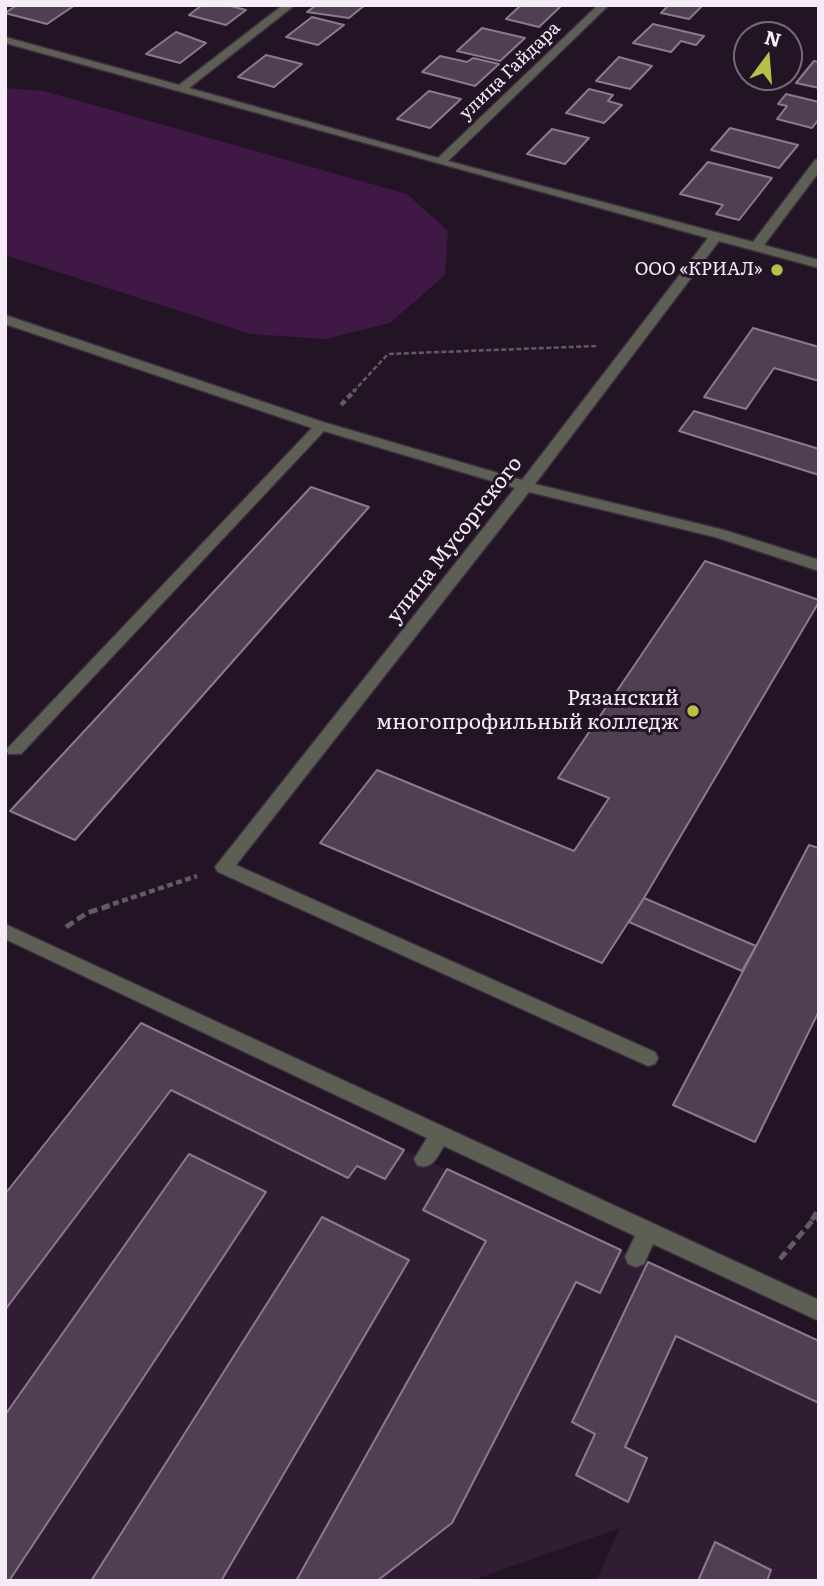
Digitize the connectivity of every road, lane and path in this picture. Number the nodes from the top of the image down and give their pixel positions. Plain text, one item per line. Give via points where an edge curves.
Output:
1 (290, 5) edge
2 (604, 5) edge
3 (5, 40) edge
4 (180, 90) junction
5 (440, 162) junction
6 (819, 163) edge
7 (716, 236) junction
8 (755, 247) junction
9 (819, 264) edge
10 (5, 319) edge
11 (633, 344) junction
12 (321, 426) junction
13 (525, 486) junction
14 (819, 566) edge
15 (15, 750) dead end
16 (224, 867) junction
17 (5, 931) edge
18 (39, 946) junction
19 (649, 1058) dead end
20 (440, 1135) junction
21 (425, 1159) dead end
22 (819, 1208) edge
23 (815, 1220) edge
24 (647, 1233) junction
25 (636, 1257) dead end
26 (760, 1285) junction
27 (819, 1311) edge

1 - 4 street
2 - 5 street, улица Гайдара
3 - 4 street
4 - 5 street
5 - 7 street
6 - 8 street
7 - 8 street
7 - 11 street, улица Мусоргского
8 - 9 street
10 - 12 street
11 - 12 path via 388,354
11 - 13 street, улица Мусоргского
12 - 13 street
12 - 15 street
13 - 14 street via 719,533
13 - 16 street, улица Мусоргского
16 - 18 path via 87,913
16 - 19 street
17 - 18 street
18 - 20 street
20 - 21 street
20 - 24 street
22 - 23 path
23 - 26 path
24 - 25 street
24 - 26 street
26 - 27 street

